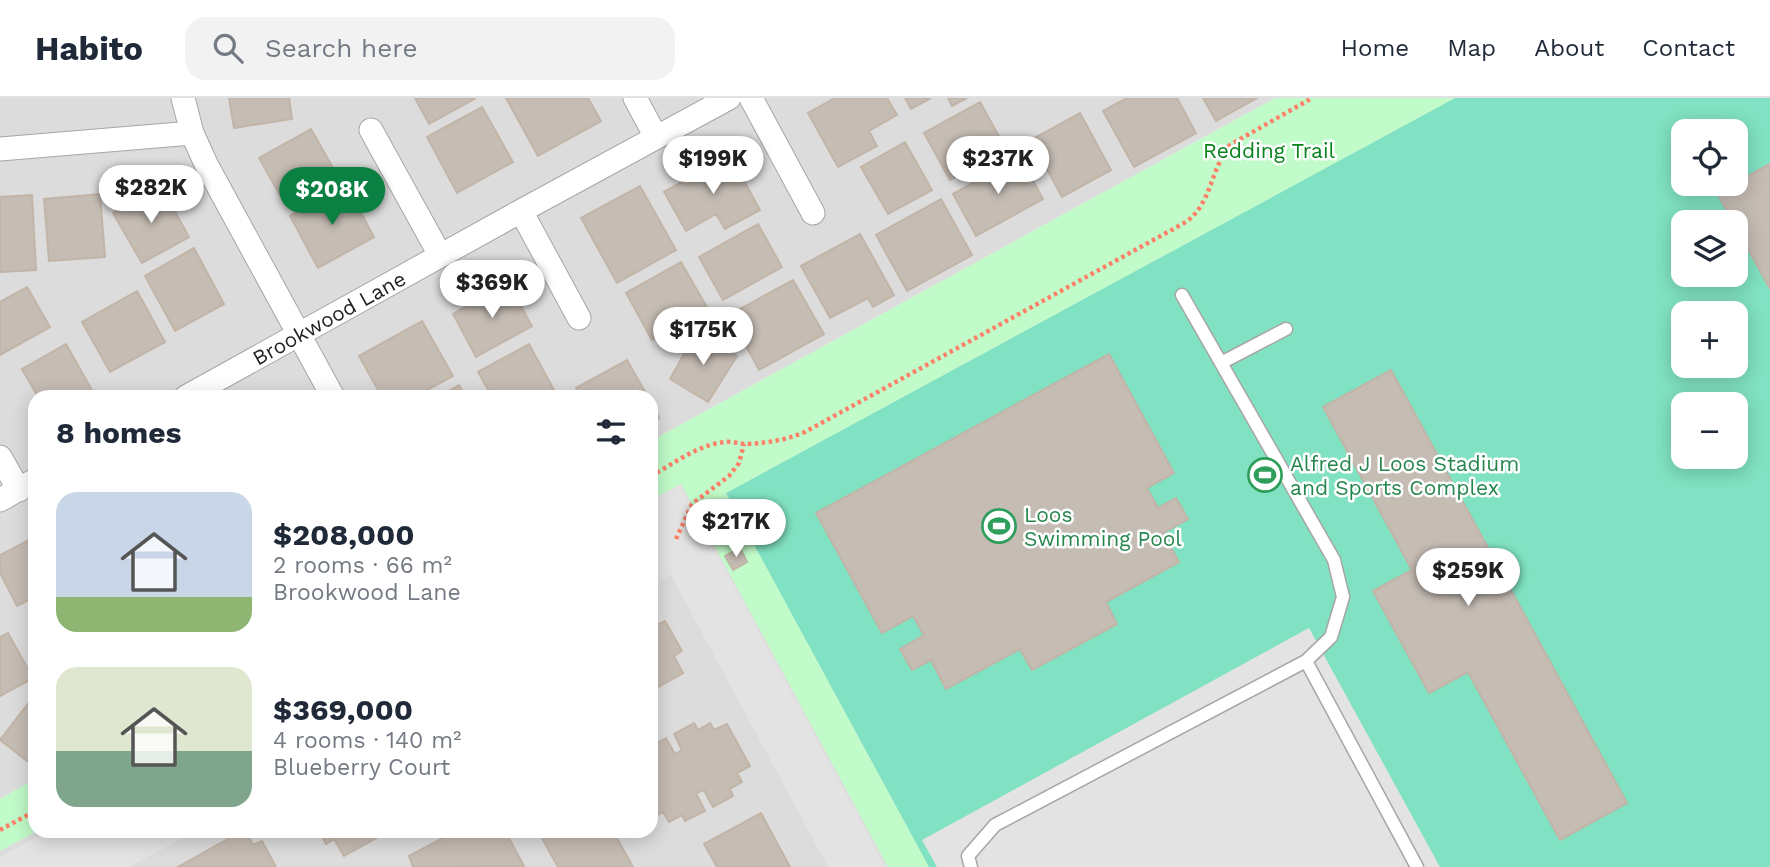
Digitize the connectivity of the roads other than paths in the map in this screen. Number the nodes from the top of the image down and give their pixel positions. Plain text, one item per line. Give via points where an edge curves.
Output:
1 (183, 98) edge
2 (635, 98) edge
3 (729, 98) edge
4 (751, 98) edge
5 (371, 130) dead end
6 (192, 133) junction
7 (656, 137) junction
8 (0, 149) edge
9 (521, 211) junction
10 (813, 213) dead end
11 (440, 255) junction
12 (1182, 295) dead end
13 (579, 318) dead end
14 (1286, 329) dead end
15 (299, 335) junction
16 (1221, 363) junction
17 (199, 390) edge
18 (329, 390) edge
19 (0, 457) edge
20 (18, 490) edge
21 (1306, 661) junction
22 (971, 867) edge
23 (1418, 867) edge

1 - 6 street
2 - 7 street
3 - 7 street, Brookwood Lane
4 - 10 street
5 - 11 street
6 - 8 street
6 - 15 street
7 - 9 street, Brookwood Lane
9 - 11 street, Brookwood Lane
9 - 13 street
11 - 15 street, Brookwood Lane
12 - 16 lane
14 - 16 lane
15 - 17 street, Brookwood Lane
15 - 18 street
16 - 21 lane via 1334,560 1343,597 1331,637
19 - 20 street
21 - 22 lane via 995,825 968,856
21 - 23 lane

